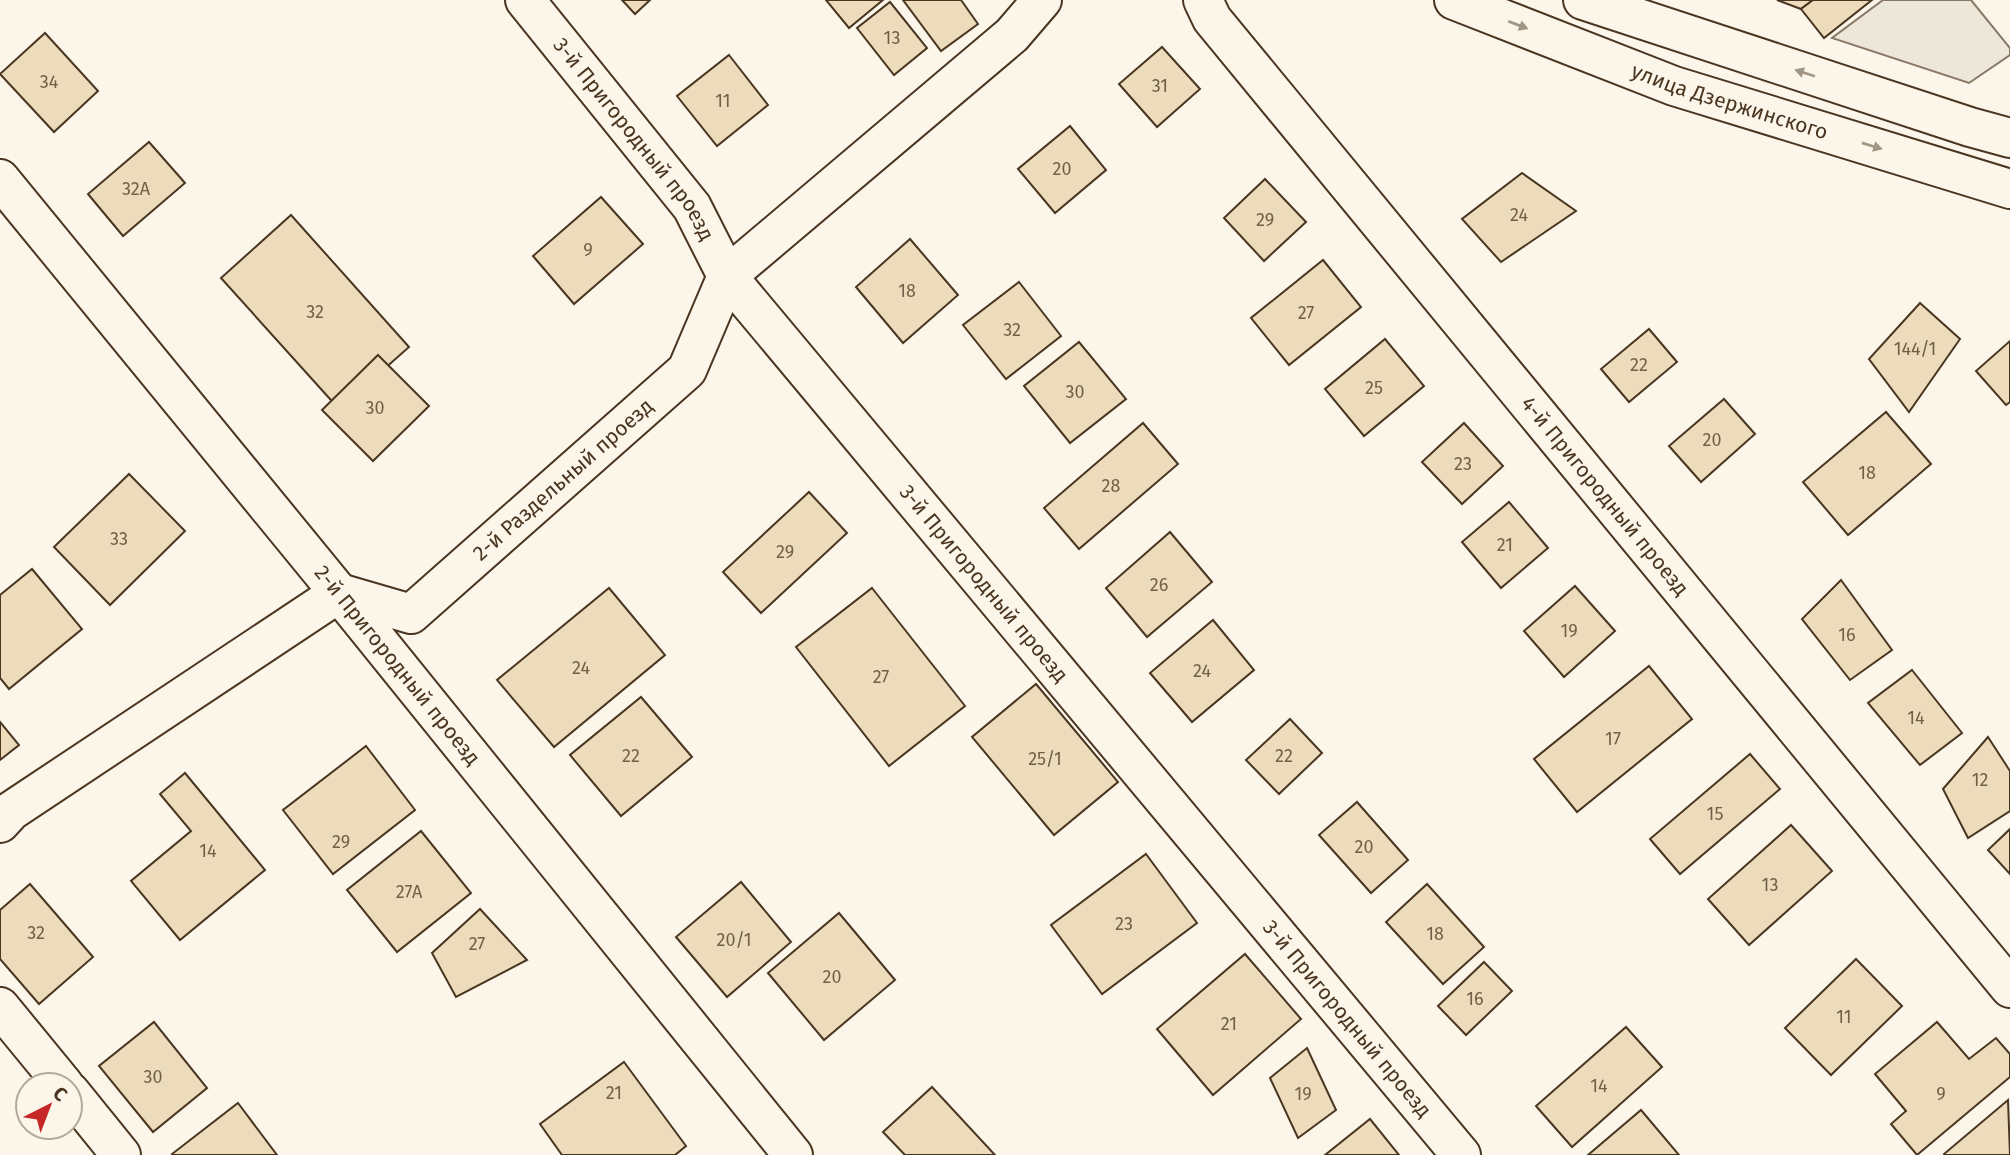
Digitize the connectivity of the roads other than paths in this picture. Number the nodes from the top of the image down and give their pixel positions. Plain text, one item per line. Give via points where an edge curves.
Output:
1 (525, 0) edge
2 (1042, 0) edge
3 (1203, 0) edge
4 (1454, 0) edge
5 (1583, 0) edge
6 (2010, 138) edge
7 (0, 179) edge
8 (2010, 189) edge
9 (727, 275) junction
10 (339, 593) junction
11 (0, 823) edge
12 (2010, 988) edge
13 (0, 1007) edge
14 (53, 1071) edge
15 (84, 1109) edge
16 (121, 1155) edge
17 (793, 1155) edge
18 (1461, 1155) edge

1 - 9 street, 3-й Пригородный проезд via 692,206
2 - 9 street, 2-й Раздельный проезд via 1012,35
3 - 12 street, 4-й Пригородный проезд via 1212,19
4 -> 8 street, улица Дзержинского via 1674,86
6 -> 5 street
7 - 10 street, 2-й Пригородный проезд
9 - 10 street, 2-й Раздельный проезд via 687,370 411,614
9 - 18 street, 3-й Пригородный проезд
10 - 11 street via 11,811
10 - 17 street, 2-й Пригородный проезд
13 - 14 street
15 - 16 street

